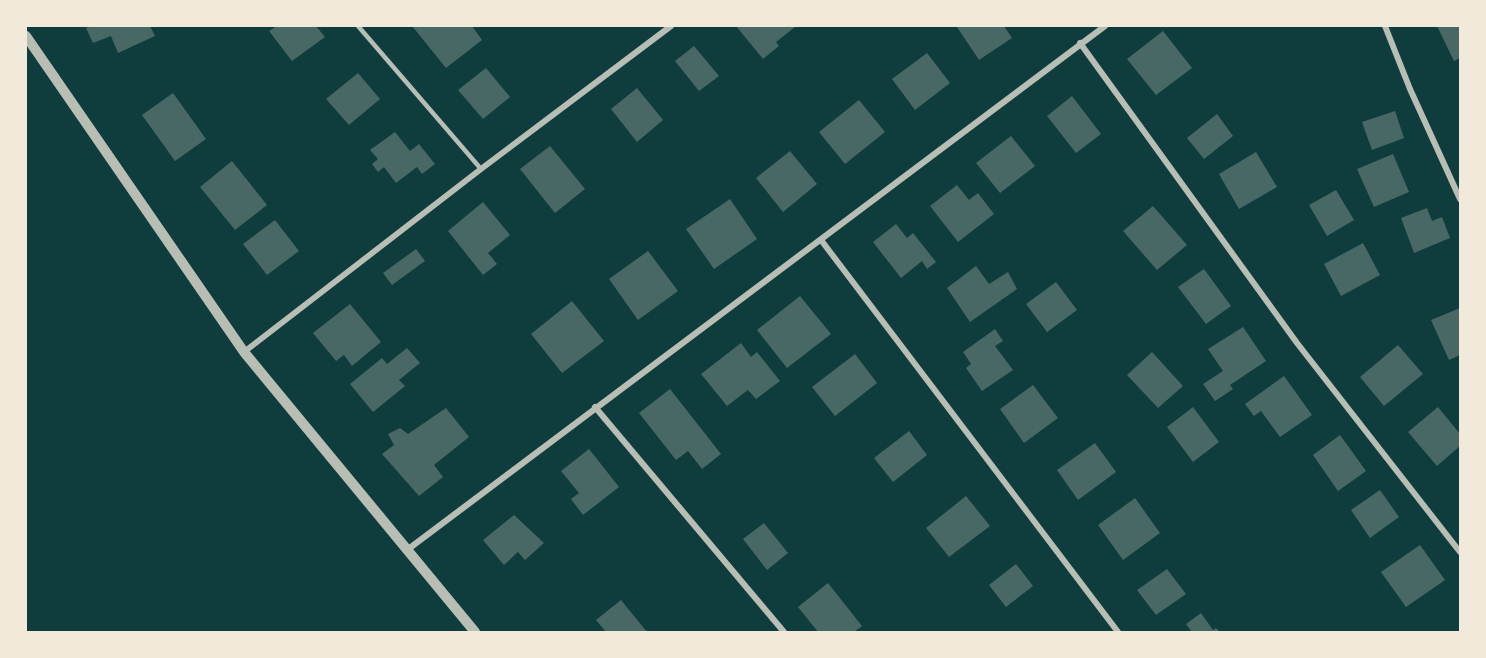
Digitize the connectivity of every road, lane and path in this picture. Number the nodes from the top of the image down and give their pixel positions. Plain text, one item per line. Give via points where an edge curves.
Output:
1 (358, 26) edge
2 (671, 26) edge
3 (1105, 26) edge
4 (1385, 26) edge
5 (26, 36) edge
6 (1080, 43) junction
7 (481, 169) junction
8 (1461, 199) edge
9 (820, 240) junction
10 (244, 352) junction
11 (595, 407) junction
12 (406, 550) junction
13 (1461, 552) edge
14 (475, 633) edge
15 (784, 633) edge
16 (1118, 633) edge

1 - 7 lane
2 - 7 street
3 - 6 street
4 - 8 street
5 - 10 street
6 - 9 street
6 - 13 street via 1297,344
7 - 10 street
9 - 11 street
9 - 16 street
10 - 12 street
11 - 12 street
11 - 15 street
12 - 14 street

